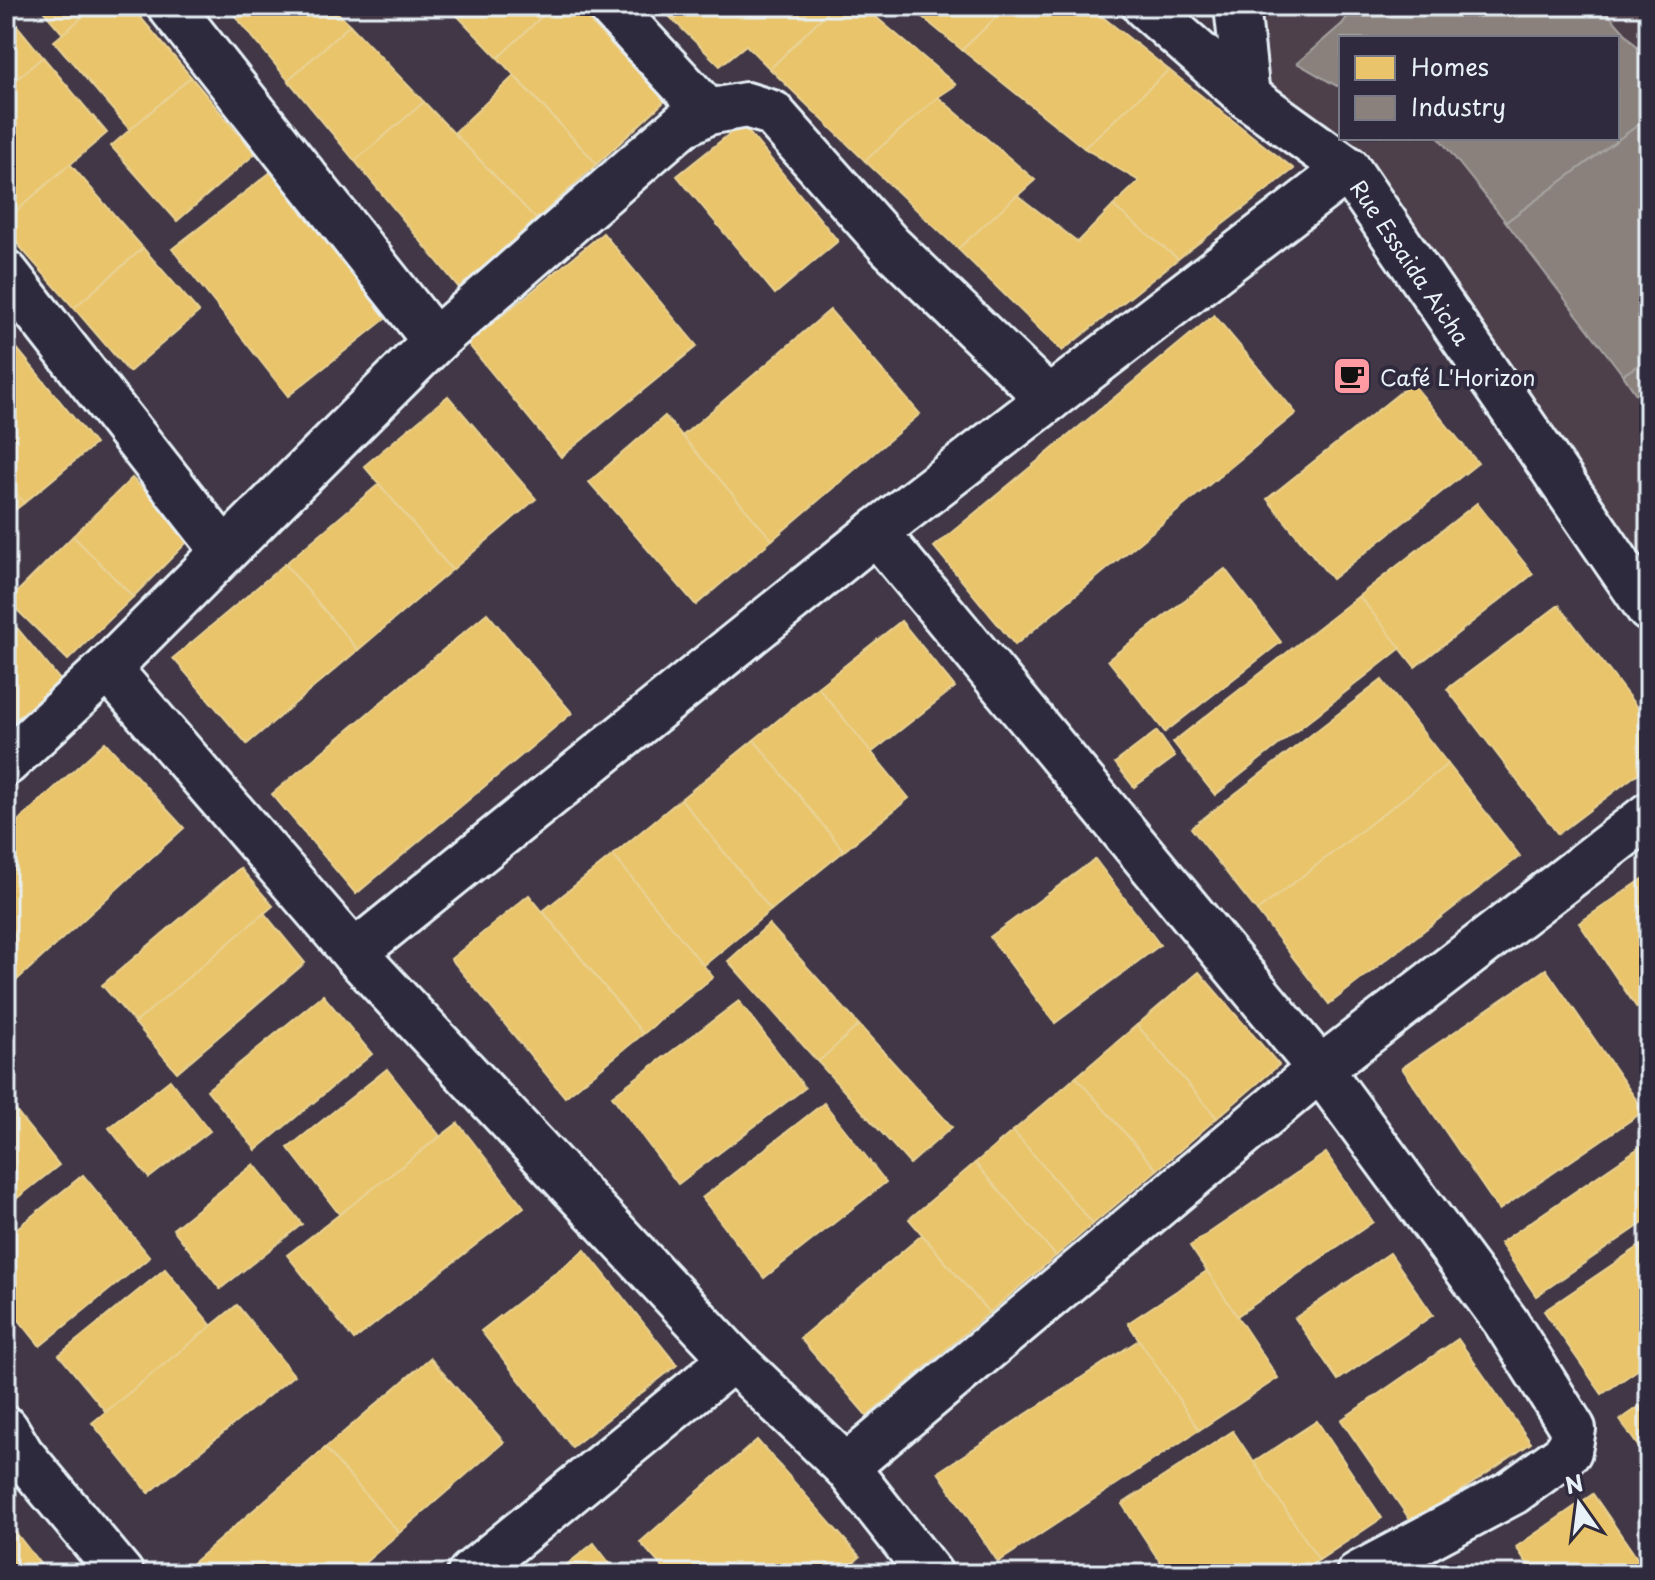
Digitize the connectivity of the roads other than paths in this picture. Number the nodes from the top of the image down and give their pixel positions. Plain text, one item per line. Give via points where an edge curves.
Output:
1 (170, 6) edge
2 (610, 6) edge
3 (1145, 6) edge
4 (1237, 6) edge
5 (1247, 96) junction
6 (708, 112) junction
7 (1348, 169) junction
8 (6, 274) edge
9 (435, 341) junction
10 (1049, 399) junction
11 (876, 532) junction
12 (224, 551) junction
13 (1649, 609) edge
14 (108, 668) junction
15 (6, 763) edge
16 (1649, 815) edge
17 (354, 953) junction
18 (1320, 1069) junction
19 (733, 1359) junction
20 (11, 1449) edge
21 (846, 1467) junction
22 (121, 1574) edge
23 (470, 1574) edge
24 (930, 1574) edge
25 (1359, 1574) edge

1 - 9 street
2 - 6 street
3 - 5 street, Rue Essaida Aicha
4 - 5 street
5 - 7 street, Rue Essaida Aicha
6 - 9 street via 682,125
6 - 10 street via 746,105 772,113 890,246
7 - 10 street
7 - 13 street, Rue Essaida Aicha
8 - 12 street
9 - 12 street
10 - 11 street
11 - 17 street
11 - 18 street
12 - 14 street
14 - 15 street
14 - 17 street
16 - 18 street
17 - 19 street
18 - 21 street
18 - 25 street via 1506,1322 1573,1429 1569,1451 1513,1492
19 - 21 street
19 - 23 street
20 - 22 street
21 - 24 street

